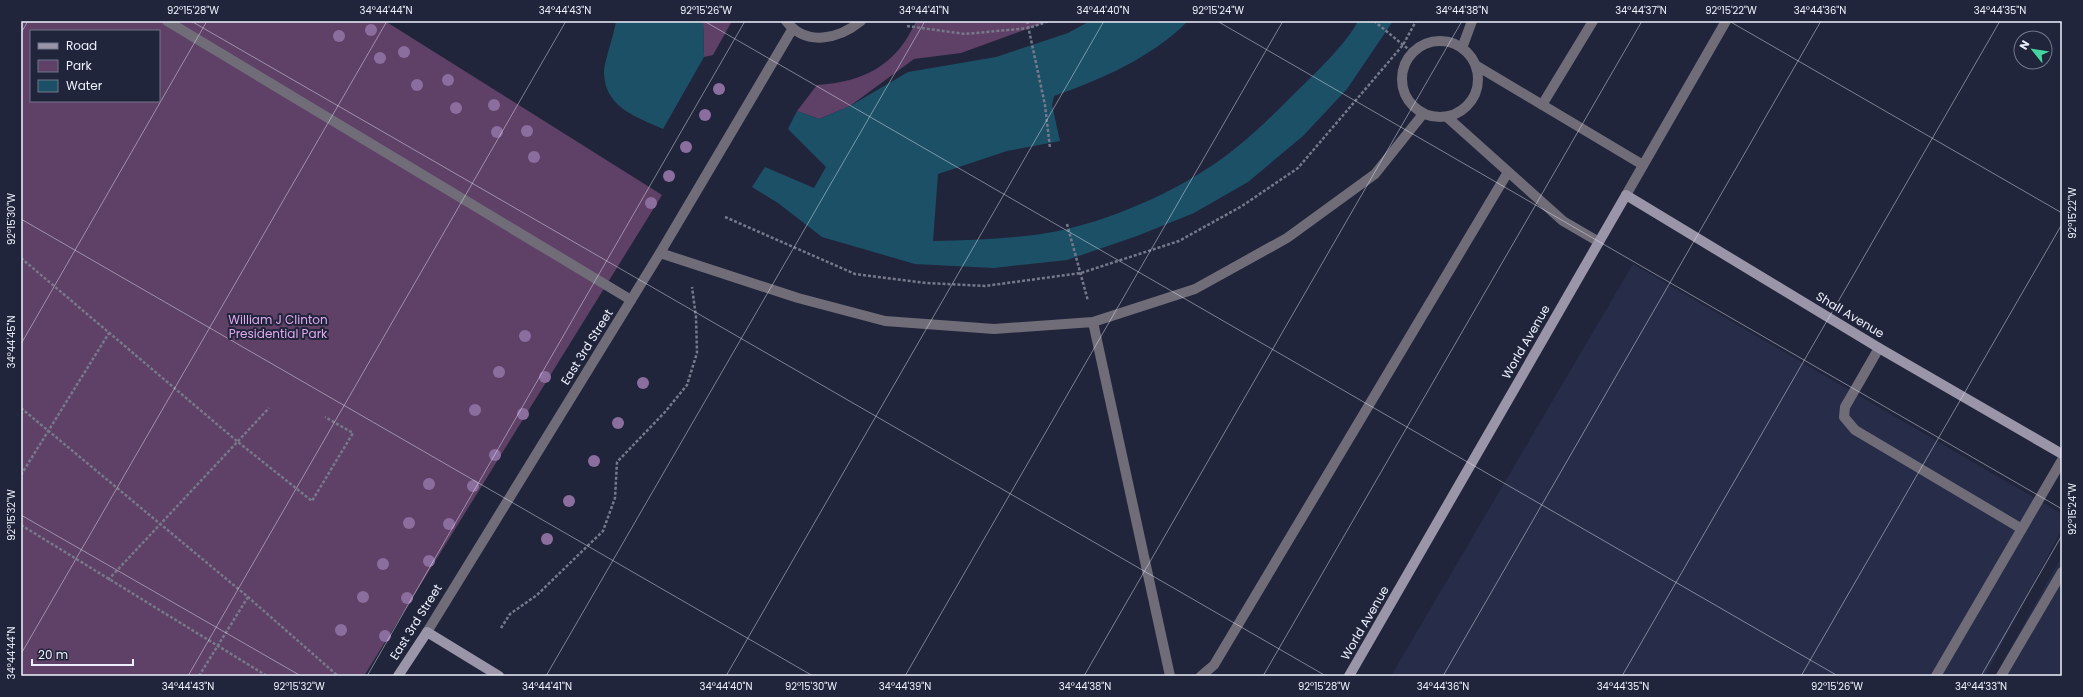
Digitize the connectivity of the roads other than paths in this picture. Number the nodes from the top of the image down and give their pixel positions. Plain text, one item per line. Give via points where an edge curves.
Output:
1 (167, 21) edge
2 (861, 21) edge
3 (1472, 21) edge
4 (1593, 21) edge
5 (1726, 21) edge
6 (789, 24) edge
7 (1462, 48) junction
8 (1477, 66) junction
9 (1542, 104) junction
10 (1423, 114) junction
11 (1447, 117) junction
12 (1643, 165) junction
13 (1508, 172) junction
14 (1626, 195) junction
15 (1598, 242) junction
16 (660, 253) junction
17 (631, 300) junction
18 (1093, 322) junction
19 (1879, 348) junction
20 (2062, 454) edge
21 (2062, 460) edge
22 (2022, 529) junction
23 (2062, 572) edge
24 (427, 632) junction
25 (398, 676) edge
26 (499, 676) edge
27 (1170, 676) edge
28 (1201, 676) edge
29 (1349, 676) edge
30 (1936, 676) edge
31 (2001, 676) edge

1 - 17 street
2 - 6 street, East 3rd Street via 849,31 834,37 818,38 802,34
3 - 7 street
4 - 9 street
5 - 12 street, World Avenue
6 - 16 street, East 3rd Street
7 - 8 street
7 - 10 street via 1444,41 1431,42 1423,45 1406,61 1402,82 1407,98
8 - 9 street
8 - 11 street via 1477,92 1470,104 1460,112
9 - 12 street
10 - 11 street via 1436,118
10 - 18 street via 1375,174 1287,238 1194,289
11 - 13 street
12 - 14 street, World Avenue
13 - 15 street via 1563,221
13 - 28 street via 1214,665
14 - 15 street, World Avenue
14 - 19 street, Shall Avenue
15 - 29 street, World Avenue
16 - 17 street, East 3rd Street
16 - 18 street via 798,298 885,321 994,329
17 - 24 street, East 3rd Street
18 - 27 street
19 - 20 street, Shall Avenue
19 - 22 street via 1845,407 1844,417 1855,430
21 - 22 street
22 - 30 street
23 - 31 street
24 - 25 street, East 3rd Street
24 - 26 street

